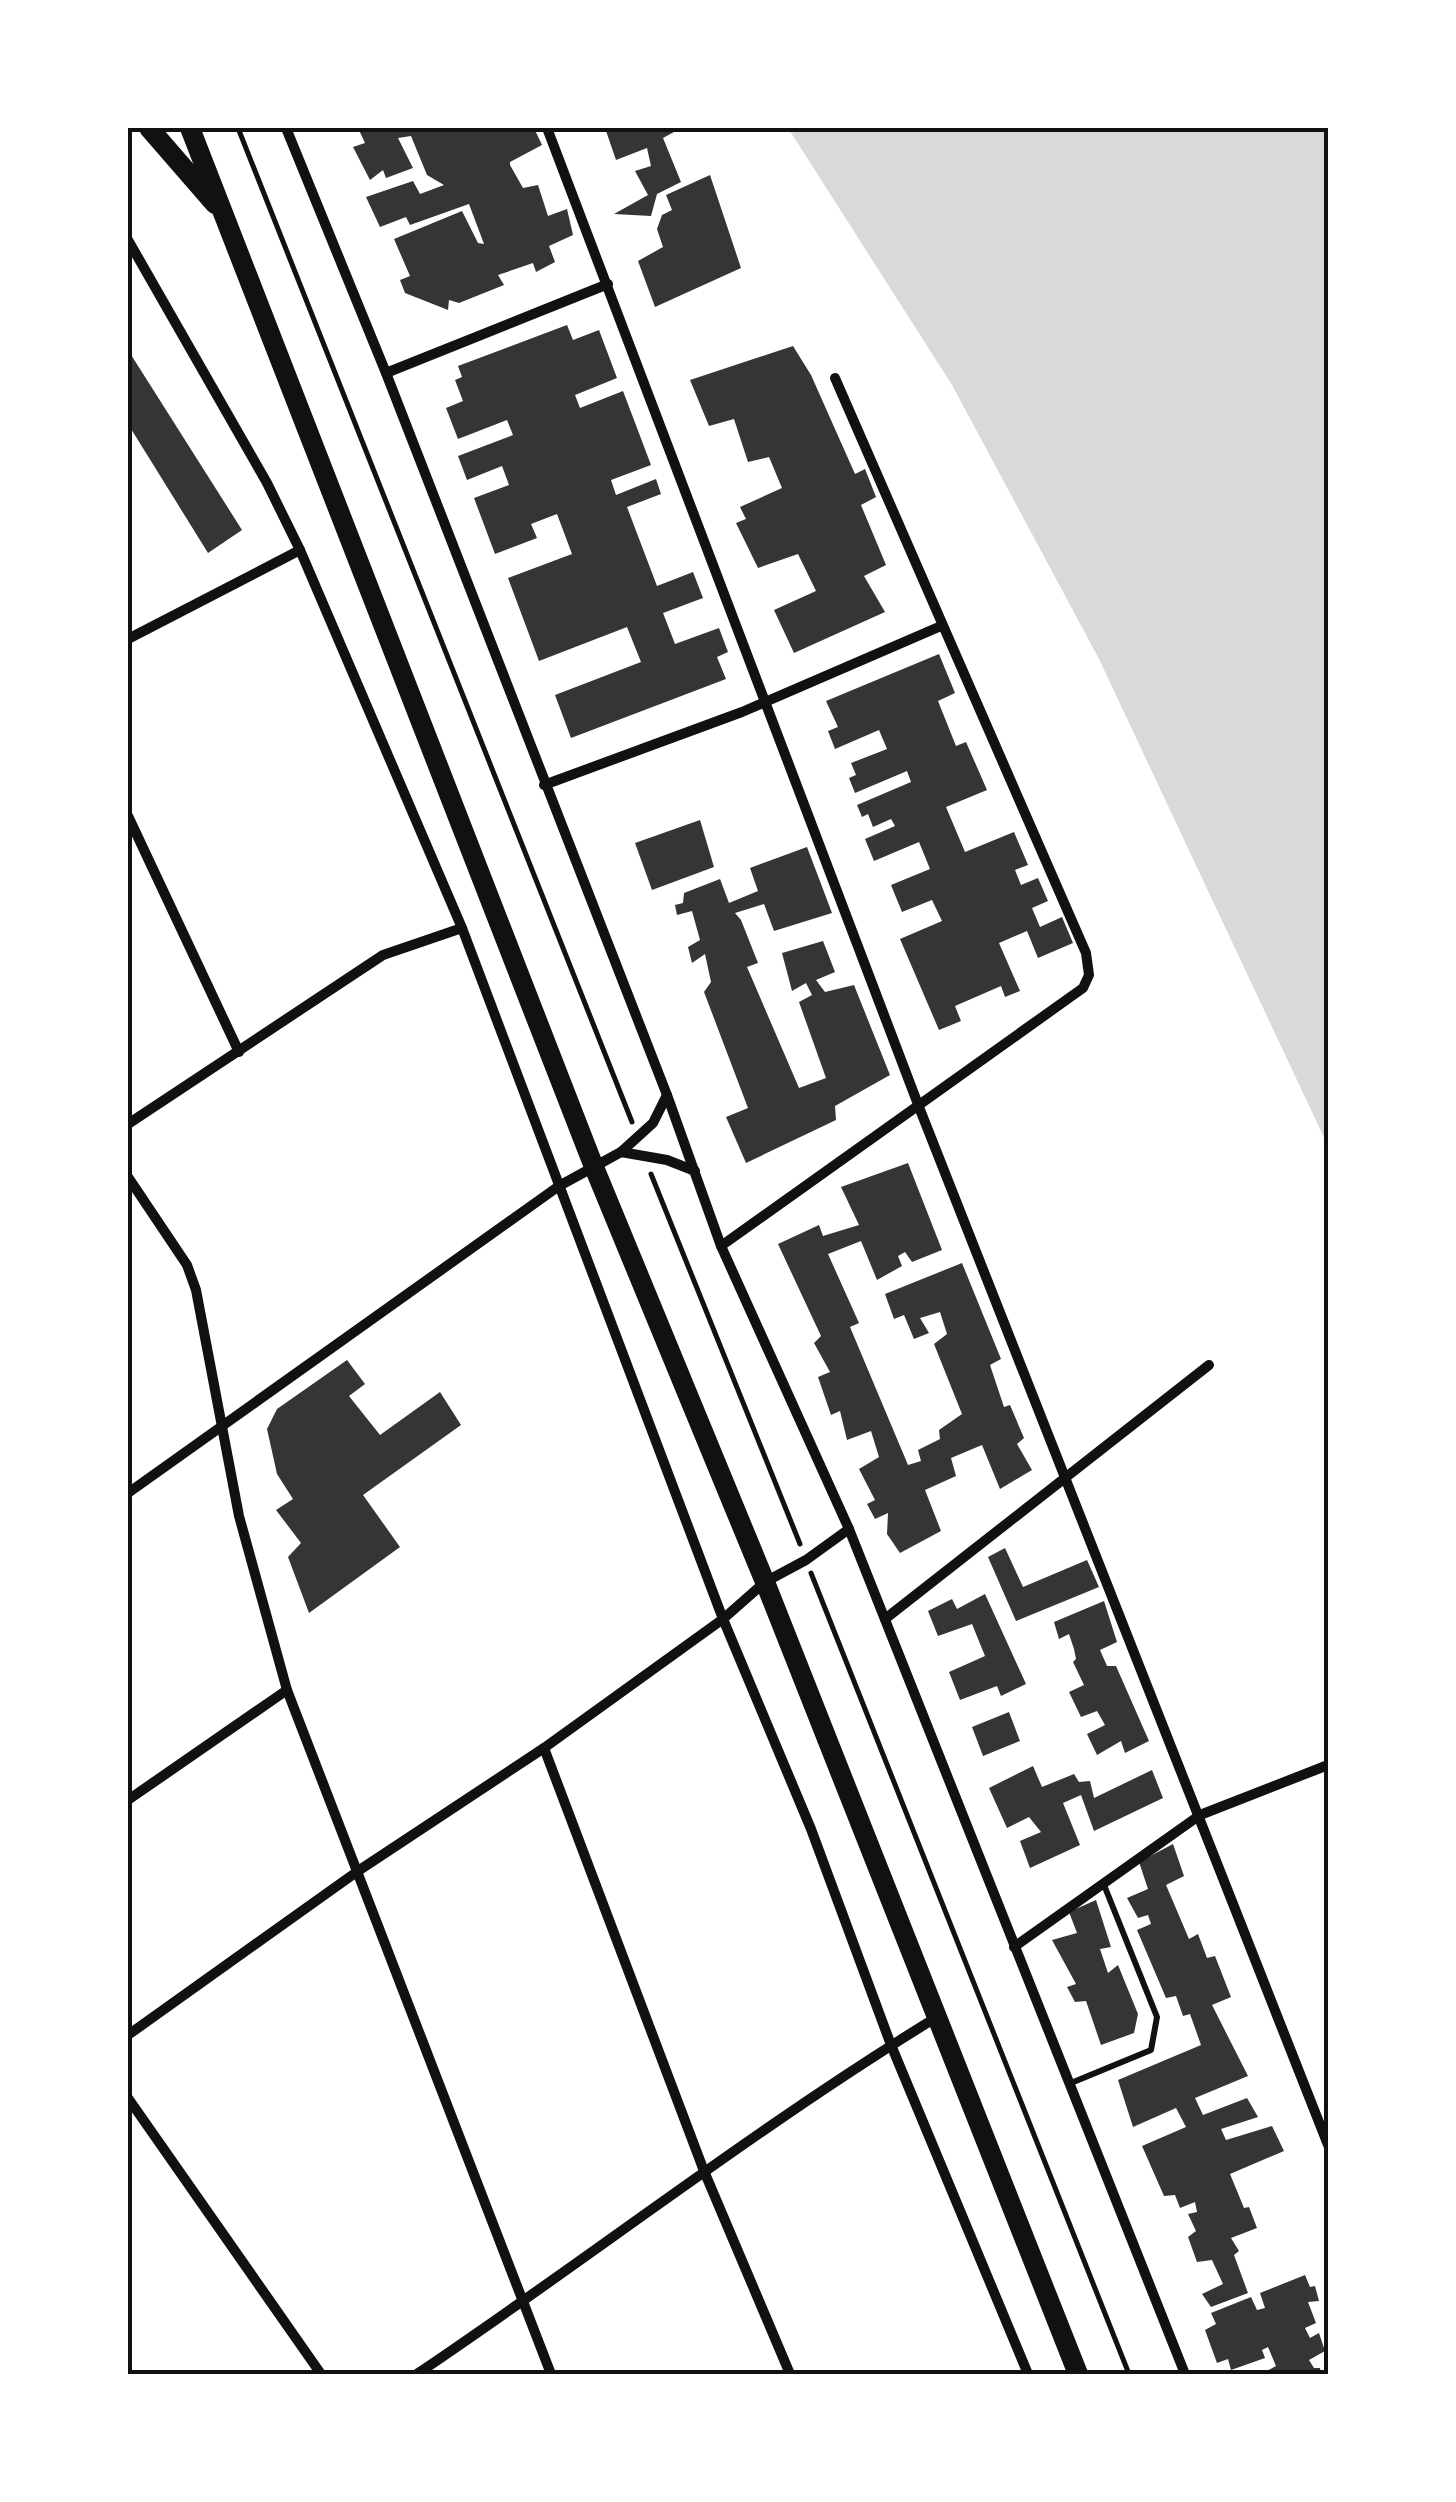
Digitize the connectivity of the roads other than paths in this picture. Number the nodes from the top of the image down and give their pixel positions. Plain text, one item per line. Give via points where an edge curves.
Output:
1 (149, 128) edge
2 (190, 128) edge
3 (286, 128) edge
4 (547, 128) edge
5 (226, 216) junction
6 (128, 240) edge
7 (608, 284) junction
8 (386, 373) junction
9 (834, 378) dead end
10 (300, 550) junction
11 (941, 626) junction
12 (128, 639) edge
13 (765, 702) junction
14 (544, 786) junction
15 (128, 816) edge
16 (462, 928) junction
17 (239, 1052) junction
18 (667, 1094) junction
19 (919, 1107) junction
20 (128, 1124) edge
21 (621, 1152) junction
22 (594, 1167) junction
23 (695, 1171) junction
24 (128, 1178) edge
25 (559, 1186) junction
26 (721, 1246) junction
27 (1209, 1364) dead end
28 (224, 1423) junction
29 (1066, 1476) junction
30 (128, 1492) edge
31 (849, 1529) junction
32 (766, 1582) junction
33 (723, 1619) junction
34 (885, 1619) junction
35 (287, 1690) junction
36 (544, 1748) junction
37 (1328, 1765) edge
38 (128, 1800) edge
39 (1200, 1815) junction
40 (358, 1871) junction
41 (1104, 1885) junction
42 (1014, 1946) junction
43 (937, 2017) junction
44 (128, 2035) edge
45 (891, 2045) junction
46 (1071, 2083) junction
47 (128, 2098) edge
48 (1328, 2145) edge
49 (704, 2171) junction
50 (522, 2303) junction
51 (322, 2374) edge
52 (416, 2374) edge
53 (552, 2374) edge
54 (790, 2374) edge
55 (1028, 2374) edge
56 (1078, 2374) edge
57 (1185, 2374) edge

1 - 5 main road
2 - 5 main road
3 - 8 street
4 - 7 street
5 - 22 main road
6 - 10 street
7 - 8 street
7 - 13 street
8 - 14 street
9 - 11 street
10 - 12 street
10 - 16 street
11 - 13 street
11 - 19 street via 1086,953 1088,975 1082,988
13 - 14 street
13 - 19 street
14 - 18 street
15 - 17 street
16 - 17 street via 383,954
16 - 25 street
17 - 20 street
18 - 21 street via 653,1123
18 - 23 street
19 - 26 street
19 - 29 street
21 - 22 street
21 - 23 street
22 - 25 street
22 - 32 main road
23 - 26 street
24 - 28 street via 196,1290
25 - 28 street
25 - 33 street
26 - 31 street
27 - 29 street
28 - 30 street
28 - 35 street via 239,1516
29 - 34 street
29 - 39 street
31 - 32 street
31 - 34 street
32 - 33 street
32 - 43 main road
33 - 36 street
33 - 45 street
34 - 42 street
35 - 38 street
35 - 40 street
36 - 40 street
36 - 49 street
37 - 39 street
39 - 41 street
39 - 48 street
40 - 44 street
40 - 50 street
41 - 42 street
41 - 46 lane via 1157,2017 1151,2050
42 - 46 street
43 - 45 street
43 - 56 main road
45 - 49 street
45 - 55 street
46 - 57 street
47 - 51 street
49 - 50 street
49 - 54 street
50 - 52 street
50 - 53 street

